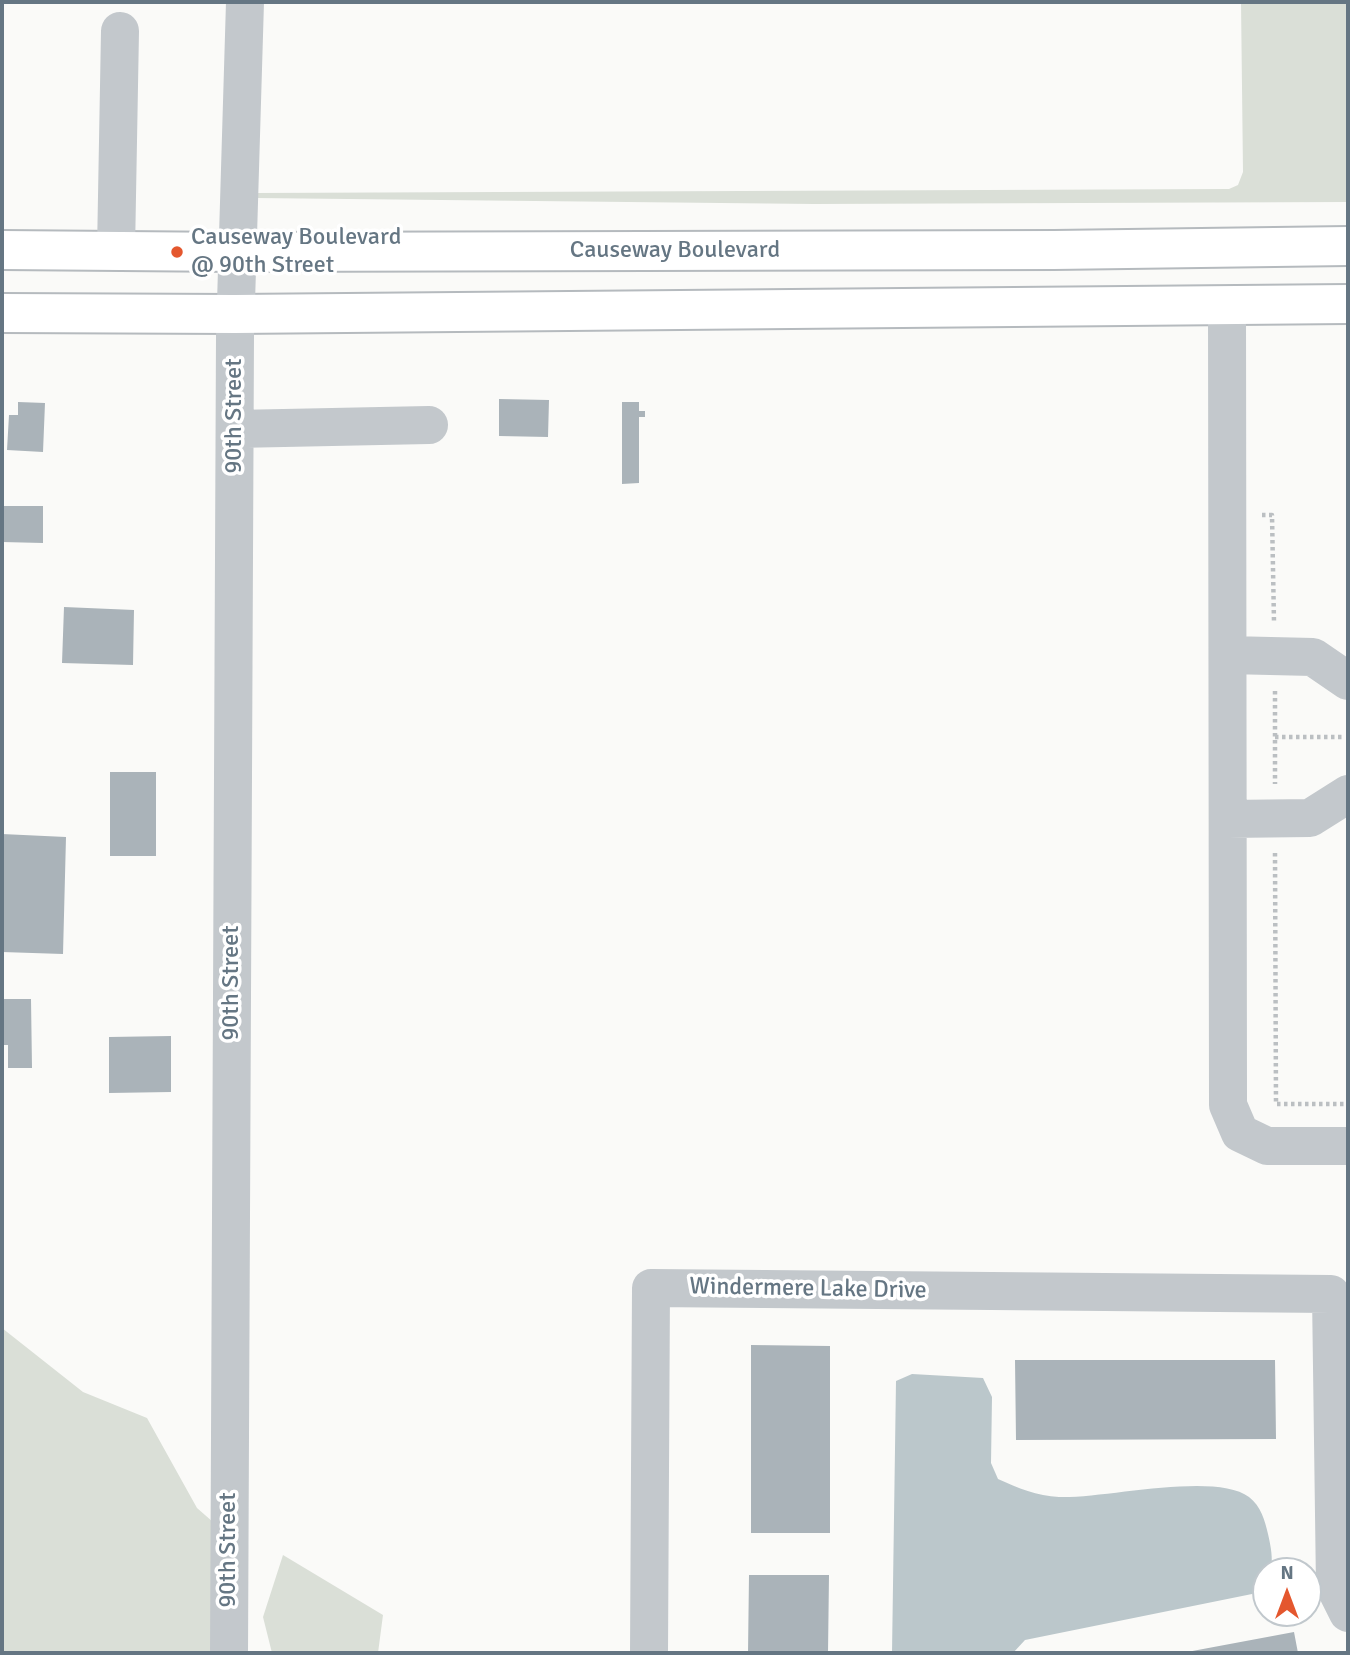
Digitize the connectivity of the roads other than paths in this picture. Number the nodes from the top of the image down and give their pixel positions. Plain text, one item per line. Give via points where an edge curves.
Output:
1 (245, 2) edge
2 (120, 31) dead end
3 (1348, 246) edge
4 (2, 250) edge
5 (116, 251) junction
6 (239, 252) junction
7 (1348, 304) edge
8 (1227, 306) junction
9 (2, 313) edge
10 (235, 314) junction
11 (429, 425) dead end
12 (235, 429) junction
13 (1228, 655) junction
14 (1348, 681) edge
15 (1348, 794) edge
16 (1228, 819) junction
17 (1348, 1146) edge
18 (1339, 1294) edge
19 (1348, 1613) edge
20 (229, 1653) edge
21 (649, 1653) edge

1 - 6 street, 90th Street
2 - 5 street
3 - 6 main road, Causeway Boulevard
4 - 5 main road, Causeway Boulevard
5 - 6 main road, Causeway Boulevard
6 - 10 street, 90th Street
7 - 8 main road
8 - 10 main road
8 - 13 street
9 - 10 main road
10 - 12 street, 90th Street
11 - 12 street
12 - 20 street, 90th Street
13 - 14 street via 1313,657
13 - 16 street
15 - 16 street via 1310,818
16 - 17 street via 1228,1105 1240,1133 1267,1146
18 - 19 street, Windermere Lake Drive via 1335,1587
18 - 21 street, Windermere Lake Drive via 651,1288

